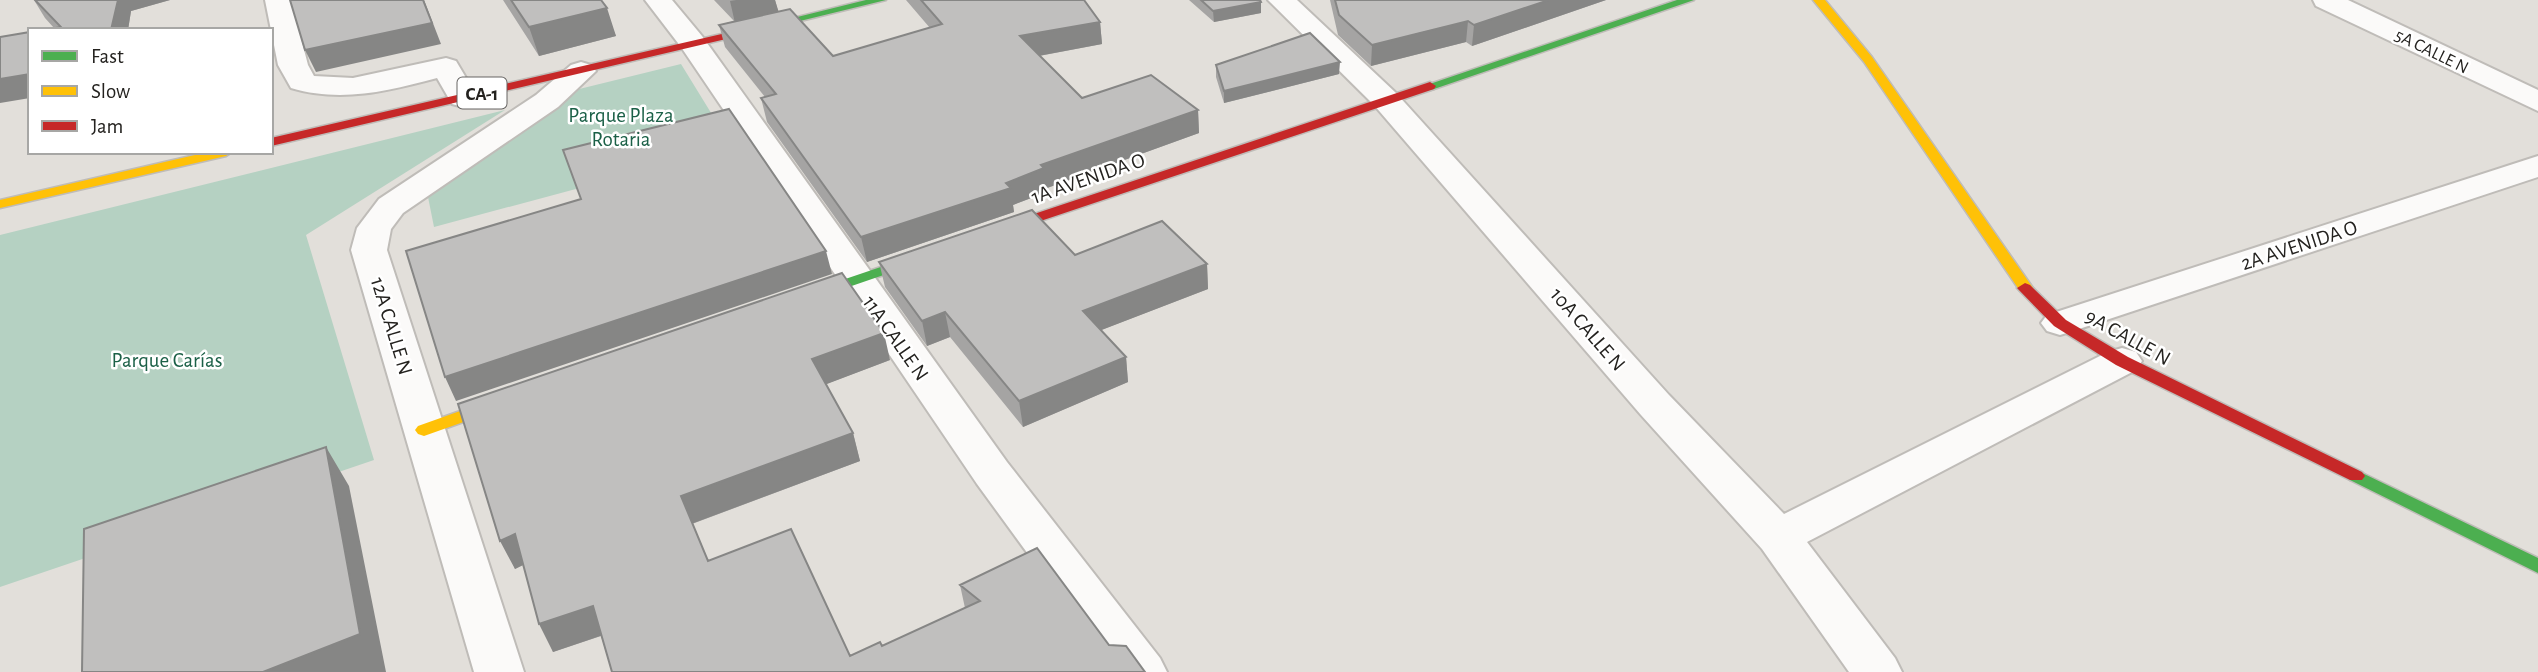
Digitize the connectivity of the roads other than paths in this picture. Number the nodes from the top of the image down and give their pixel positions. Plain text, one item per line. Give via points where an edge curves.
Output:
1 (278, 0) edge
2 (658, 0) edge
3 (849, 0) edge
4 (880, 0) edge
5 (1282, 0) edge
6 (1688, 0) edge
7 (1819, 0) edge
8 (2326, 0) edge
9 (743, 31) junction
10 (692, 42) junction
11 (581, 71) junction
12 (463, 98) junction
13 (1385, 99) junction
14 (2538, 102) edge
15 (273, 142) edge
16 (217, 154) edge
17 (2538, 166) edge
18 (0, 204) edge
19 (971, 240) edge
20 (946, 249) edge
21 (855, 280) junction
22 (789, 303) edge
23 (2060, 323) junction
24 (2122, 361) junction
25 (526, 394) edge
26 (424, 430) junction
27 (1778, 537) junction
28 (2538, 566) edge
29 (499, 672) edge
30 (1142, 672) edge
31 (1877, 672) edge

1 - 12 street via 293,65 302,82 326,88 446,67
2 - 10 street, 11A CALLE N
3 - 9 main road, CA-1
4 - 9 main road, CA-1
5 - 13 street, 10A CALLE N
6 - 13 main road, 1A AVENIDA O
7 - 23 main road, 9A CALLE N via 1868,60 2024,287
8 - 14 street, 5A CALLE N
9 - 10 main road, CA-1
10 - 11 main road, CA-1
10 - 21 street, 11A CALLE N
11 - 12 main road, CA-1
11 - 26 street, 12A CALLE N via 547,101 391,206 374,228 369,250
12 - 15 main road, CA-1
13 - 19 main road, 1A AVENIDA O
13 - 27 street, 10A CALLE N
16 - 18 main road
17 - 23 street, 2A AVENIDA O
20 - 21 main road
21 - 22 main road
21 - 30 street, 11A CALLE N
23 - 24 main road, 9A CALLE N
24 - 27 street
24 - 28 main road, 9A CALLE N
25 - 26 main road
26 - 29 street, 12A CALLE N
27 - 31 street, 10A CALLE N

